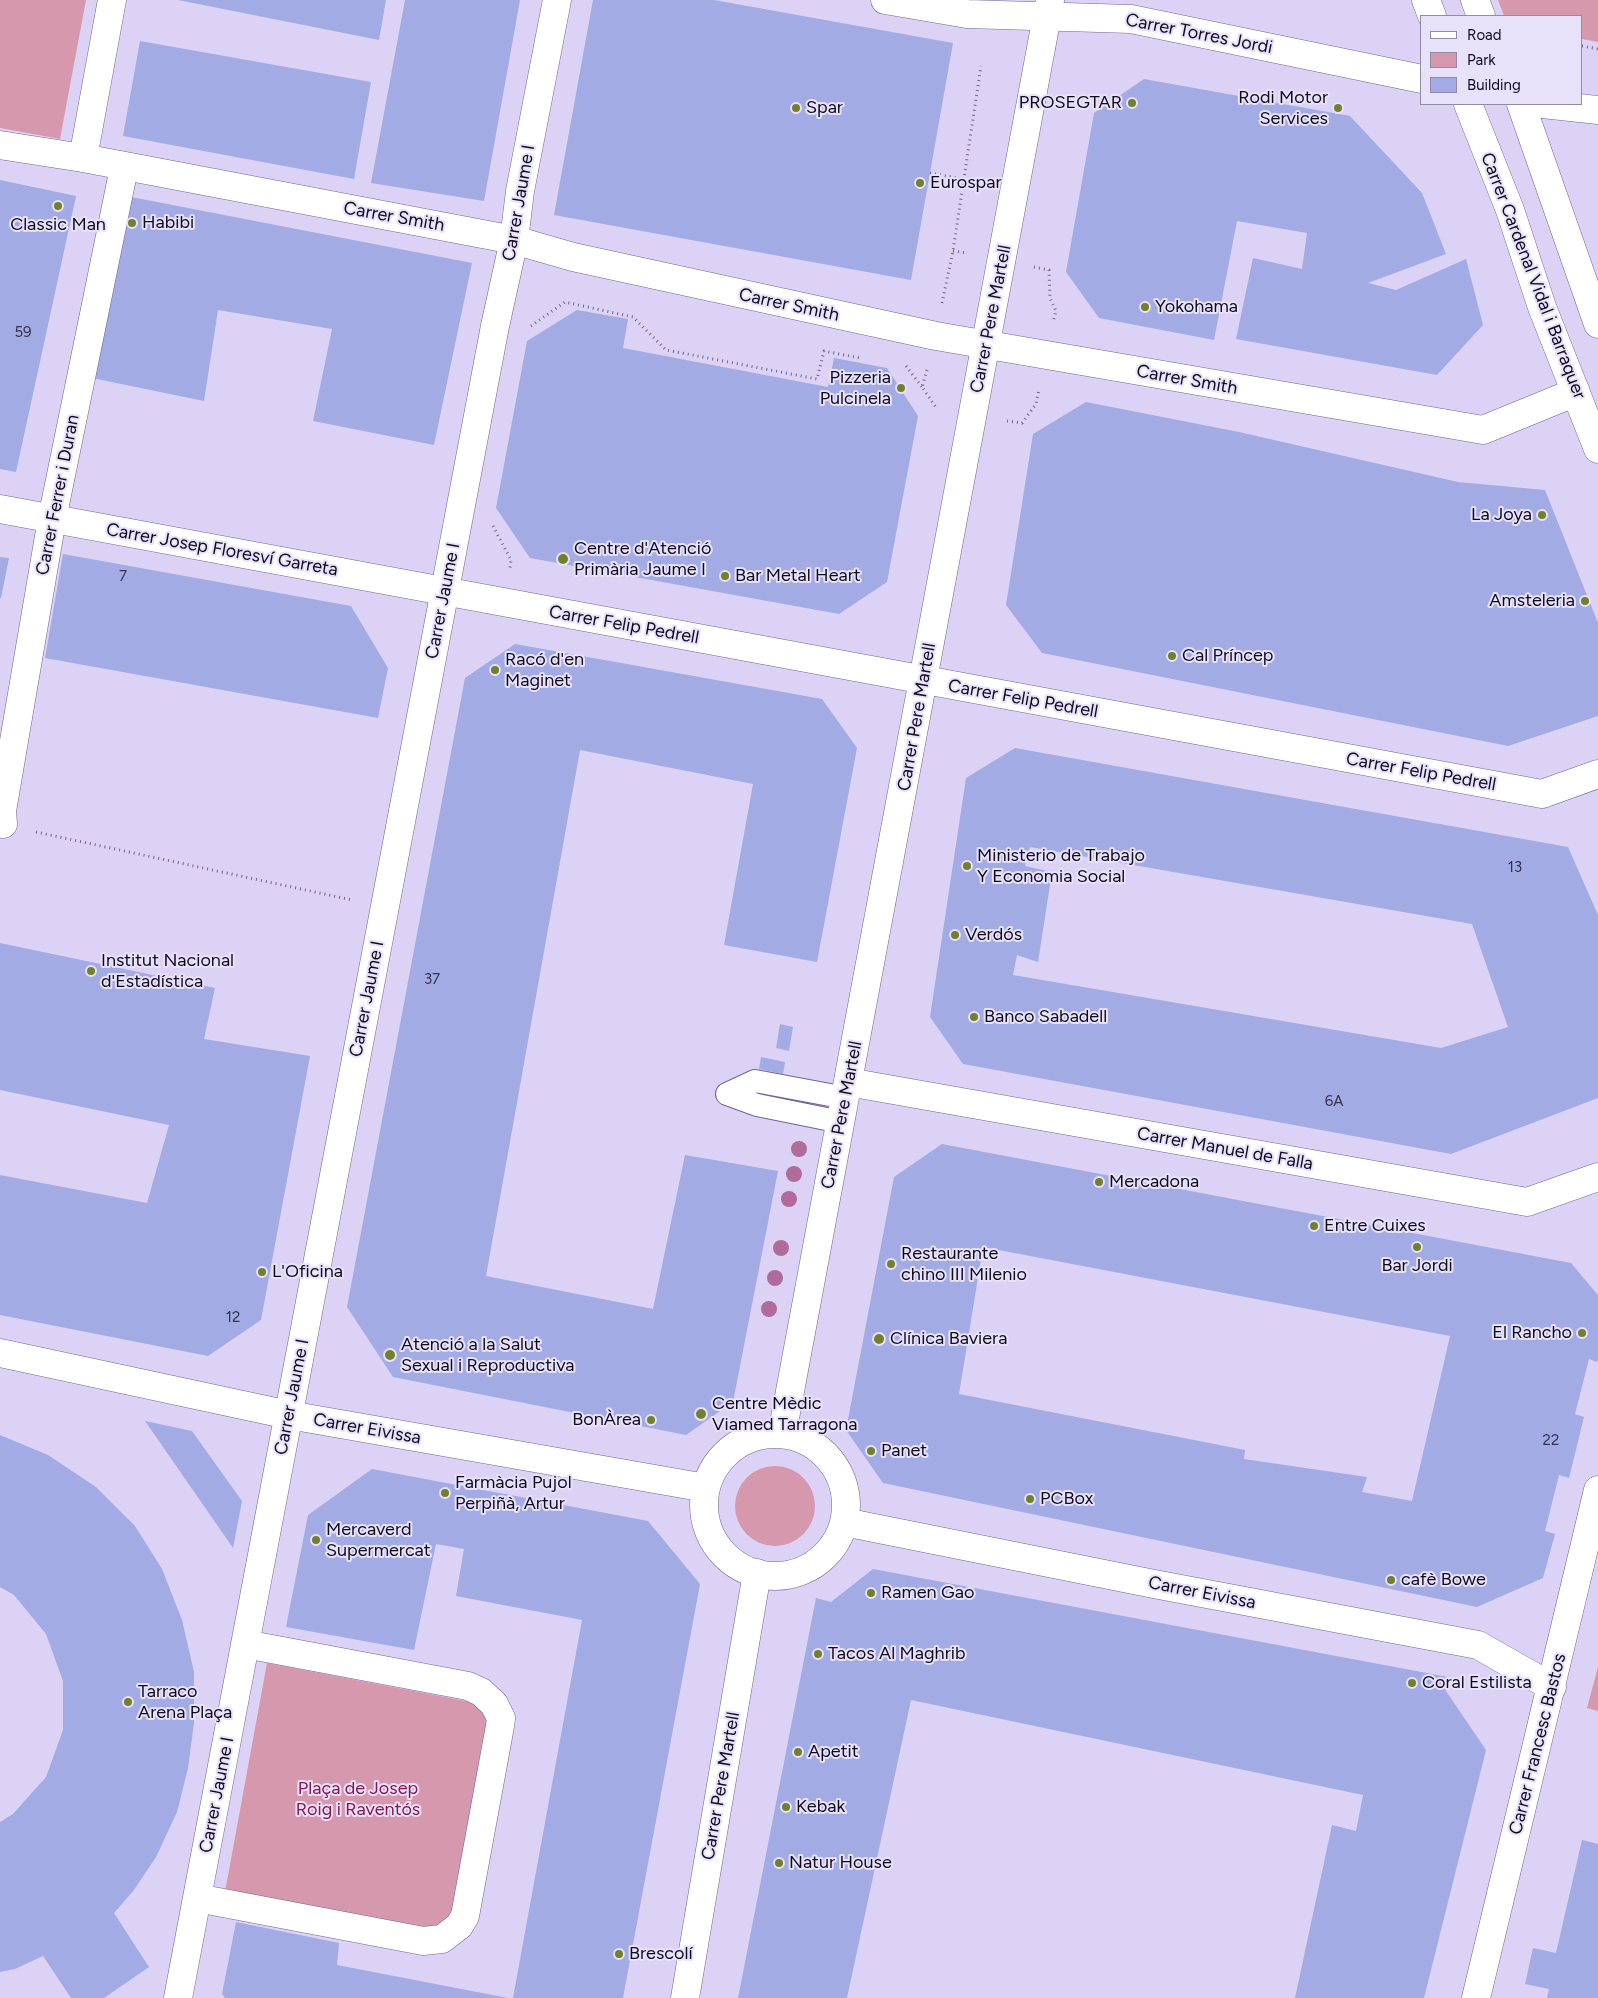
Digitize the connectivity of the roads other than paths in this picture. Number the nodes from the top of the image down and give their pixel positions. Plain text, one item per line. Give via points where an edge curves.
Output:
1 (112, 0) edge
2 (557, 0) edge
3 (885, 0) edge
4 (1426, 0) edge
5 (1474, 0) edge
6 (1049, 8) edge
7 (1432, 15) edge
8 (1481, 15) edge
9 (1420, 79) edge
10 (1468, 105) edge
11 (1521, 105) edge
12 (1552, 105) edge
13 (1598, 110) edge
14 (0, 145) edge
15 (83, 158) junction
16 (124, 168) junction
17 (514, 240) junction
18 (1598, 324) edge
19 (987, 345) junction
20 (1576, 392) junction
21 (1598, 449) edge
22 (0, 509) edge
23 (52, 519) junction
24 (445, 592) junction
25 (924, 680) junction
26 (1598, 774) edge
27 (3, 824) road end
28 (845, 1101) junction
29 (1598, 1177) edge
30 (0, 1353) edge
31 (288, 1415) junction
32 (782, 1434) junction
33 (706, 1488) junction
34 (1598, 1490) edge
35 (844, 1522) junction
36 (757, 1574) junction
37 (246, 1644) junction
38 (1552, 1687) junction
39 (197, 1898) junction
40 (178, 1998) edge
41 (685, 1998) edge
42 (1476, 1998) edge

1 - 15 street
2 - 17 street, Carrer Jaume I via 520,191
3 - 6 street, Carrer Torres Jordi via 967,14
4 - 7 street
5 - 8 street
6 - 9 street, Carrer Torres Jordi via 1131,19
6 - 19 street, Carrer Pere Martell
10 - 20 street, Carrer Cardenal Vidal i Barraquer
11 - 18 street
12 - 13 street
14 - 15 street, Carrer Smith
15 - 16 street, Carrer Smith
16 - 17 street, Carrer Smith
16 - 23 street, Carrer Ferrer i Duran
17 - 19 street, Carrer Smith via 573,257 837,316
17 - 24 street, Carrer Jaume I
19 - 20 street, Carrer Smith via 1483,430
19 - 25 street, Carrer Pere Martell
20 - 21 street, Carrer Cardenal Vidal i Barraquer
22 - 23 street, Carrer Josep Floresví Garreta
23 - 24 street, Carrer Josep Floresví Garreta
23 - 27 street, Carrer Ferrer i Duran via 2,811
24 - 25 street, Carrer Felip Pedrell
24 - 31 street, Carrer Jaume I
25 - 26 street, Carrer Felip Pedrell via 1542,794
25 - 28 street, Carrer Pere Martell
28 - 29 street, Carrer Manuel de Falla via 1527,1202
28 - 32 street, Carrer Pere Martell
30 - 31 street, Carrer Eivissa
31 - 33 street, Carrer Eivissa
31 - 37 street, Carrer Jaume I
32 - 33 street via 762,1435 726,1453 713,1470
32 - 35 street via 807,1442 828,1458 838,1472 844,1488
33 - 36 street via 706,1525 714,1542 725,1556
34 - 38 street, Carrer Francesc Bastos
35 - 36 street via 837,1540 811,1566 794,1574
35 - 38 street, Carrer Eivissa via 1478,1644
36 - 41 street, Carrer Pere Martell
37 - 39 street, Carrer Jaume I
37 - 39 street via 468,1686 494,1704 501,1718 465,1916 459,1926 442,1939 423,1941
38 - 42 street, Carrer Francesc Bastos
39 - 40 street, Carrer Jaume I

